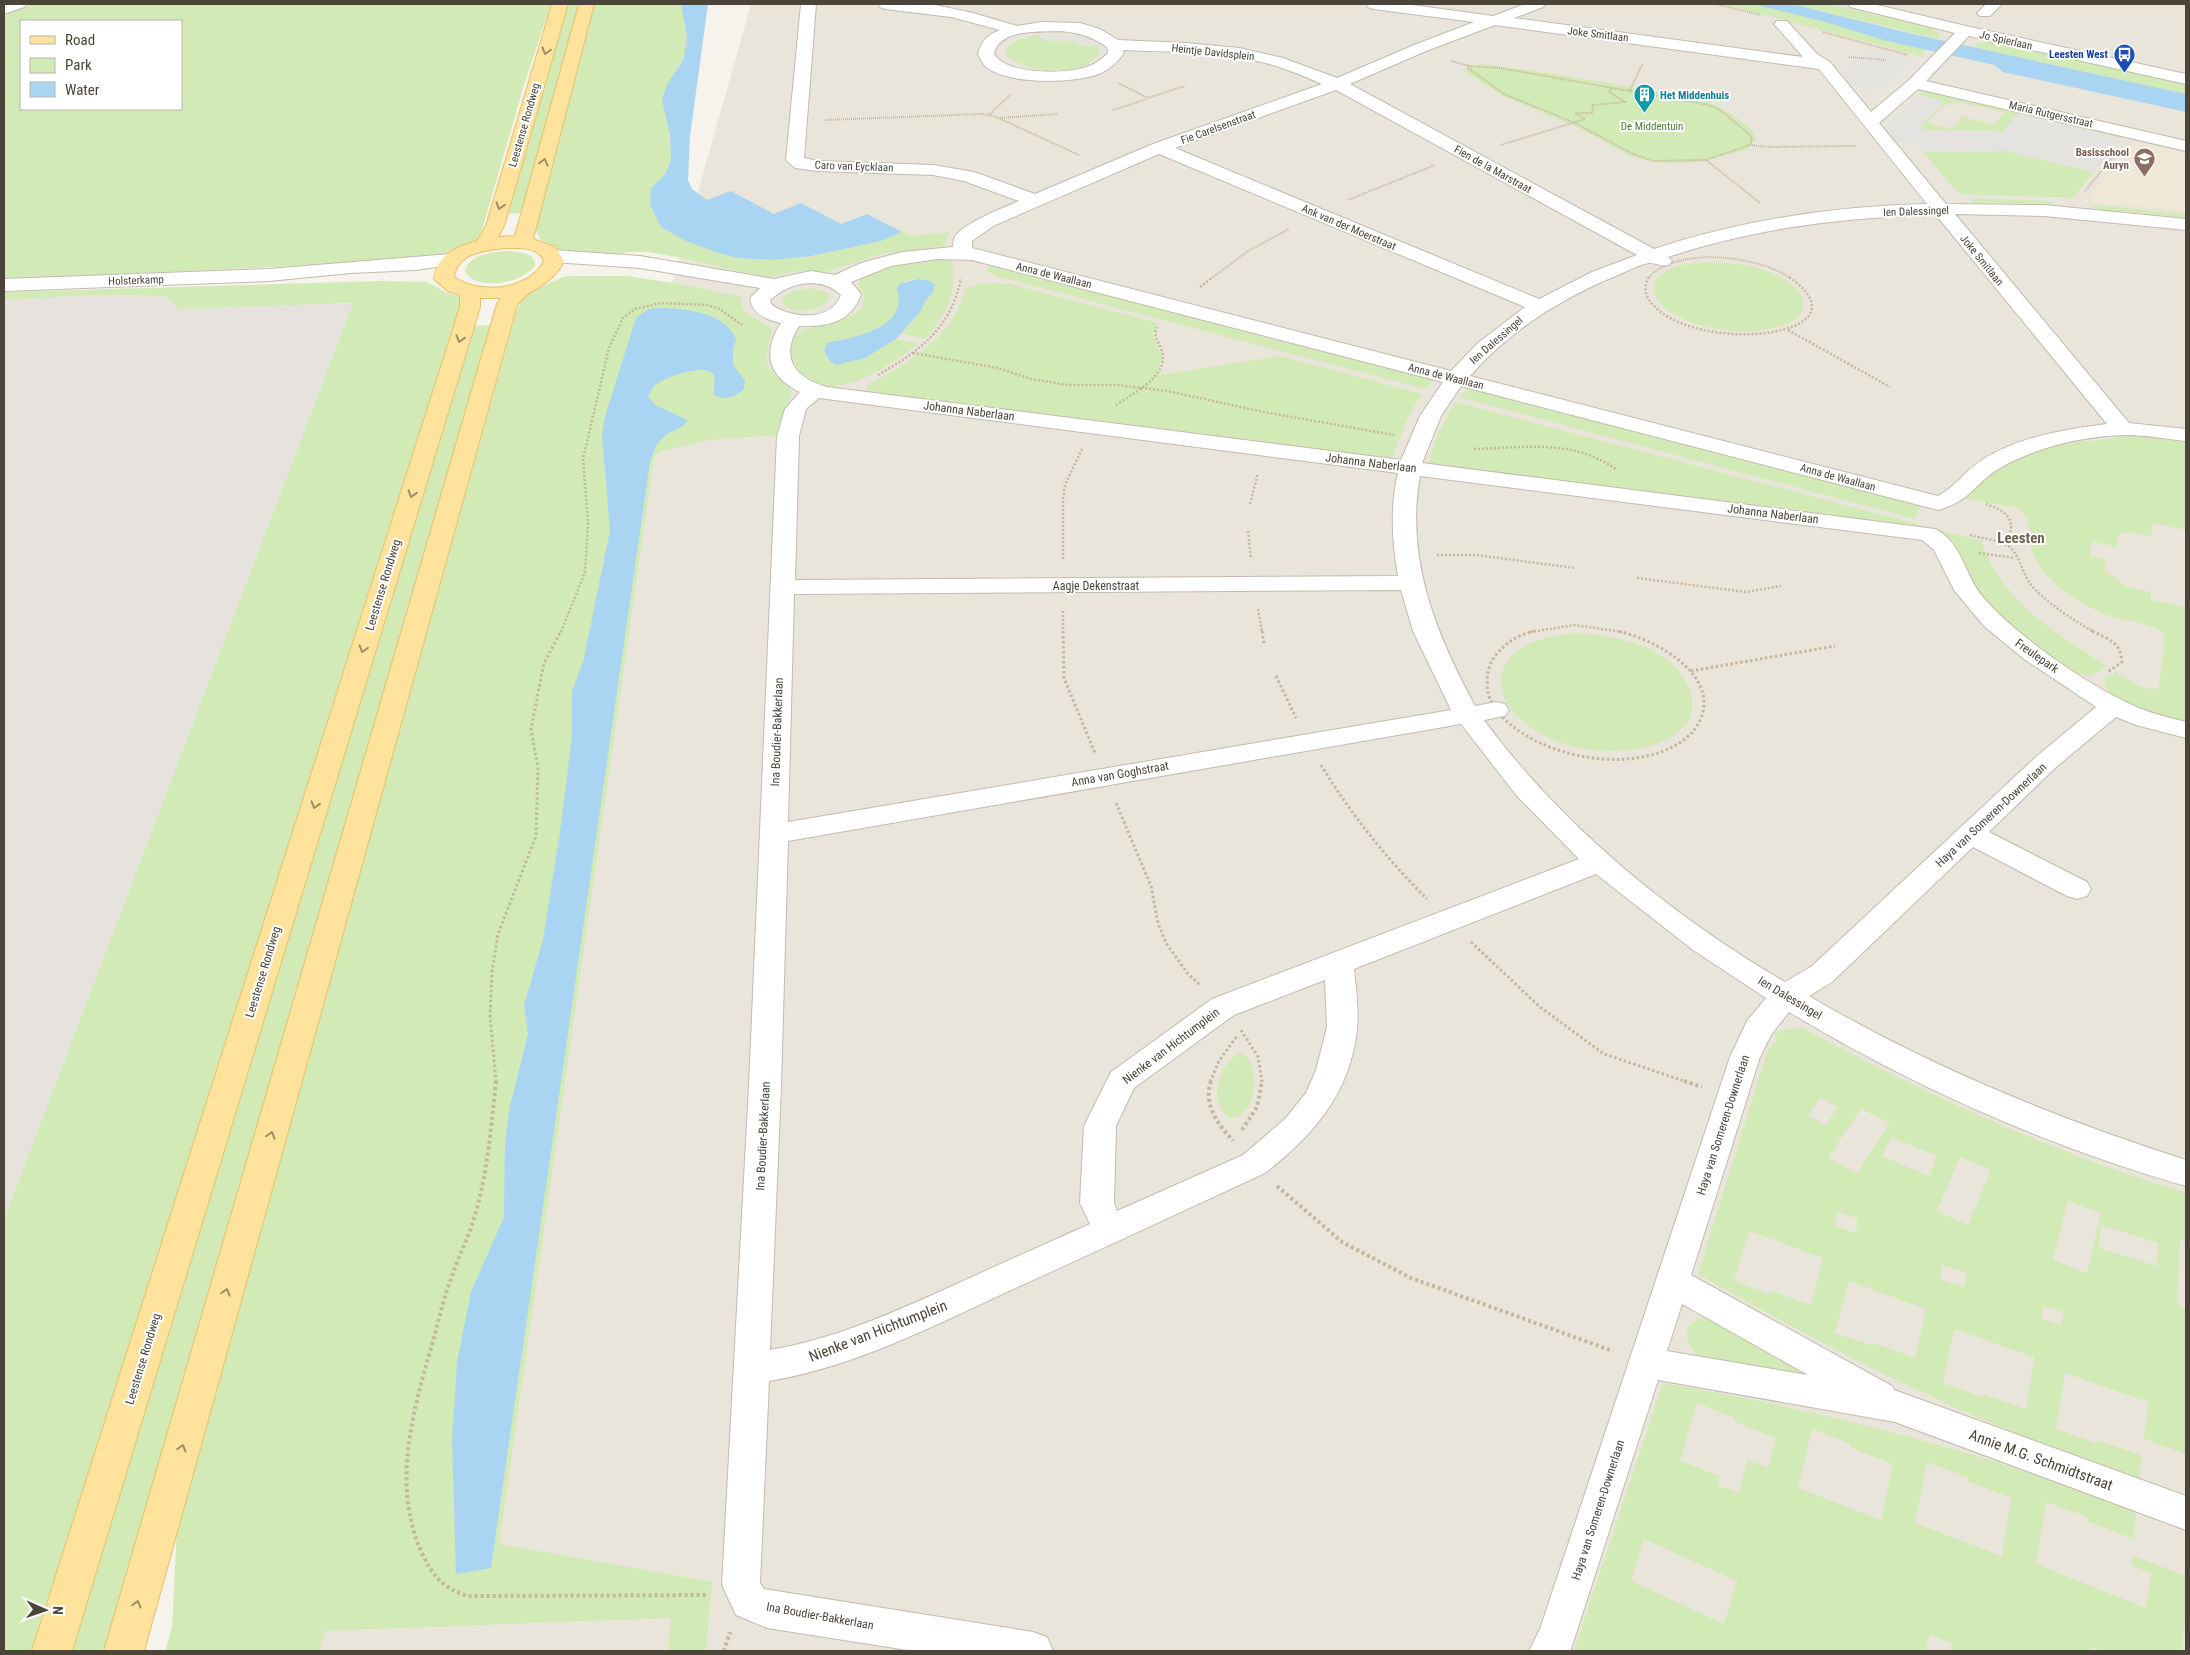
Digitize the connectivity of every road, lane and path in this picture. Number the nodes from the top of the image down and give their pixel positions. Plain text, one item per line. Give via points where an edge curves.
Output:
1 (19, 4) edge
2 (560, 4) edge
3 (587, 4) edge
4 (808, 4) edge
5 (886, 4) edge
6 (1373, 4) edge
7 (1538, 4) edge
8 (1855, 4) edge
9 (4, 9) edge
10 (1491, 20) junction
11 (1782, 24) dead end
12 (1016, 30) junction
13 (1960, 36) junction
14 (1654, 41) junction
15 (1114, 45) junction
16 (1824, 65) junction
17 (1093, 70) junction
18 (2183, 74) edge
19 (1915, 83) junction
20 (1337, 84) junction
21 (1185, 86) dead end
22 (1612, 88) junction
23 (1629, 92) junction
24 (1148, 98) junction
25 (1112, 110) dead end
26 (1057, 114) dead end
27 (998, 118) junction
28 (798, 120) junction
29 (1871, 121) junction
30 (1575, 123) junction
31 (2133, 133) junction
32 (1750, 145) junction
33 (1889, 145) junction
34 (2186, 146) edge
35 (1159, 148) junction
36 (1466, 154) junction
37 (1706, 160) junction
38 (1110, 169) junction
39 (1036, 201) junction
40 (1942, 210) junction
41 (2073, 213) junction
42 (1318, 214) junction
43 (1785, 223) junction
44 (2186, 224) edge
45 (523, 243) junction
46 (484, 245) junction
47 (962, 254) junction
48 (1650, 255) junction
49 (450, 260) junction
50 (553, 263) junction
51 (1667, 264) junction
52 (269, 275) junction
53 (444, 279) junction
54 (836, 282) junction
55 (4, 285) edge
56 (520, 289) junction
57 (470, 292) junction
58 (767, 292) junction
59 (1539, 306) junction
60 (1177, 307) junction
61 (792, 321) junction
62 (1788, 330) junction
63 (780, 345) junction
64 (913, 353) junction
65 (1455, 378) junction
66 (1890, 387) dead end
67 (1141, 388) junction
68 (826, 393) junction
69 (1095, 426) junction
70 (2123, 429) junction
71 (2186, 435) edge
72 (1419, 440) junction
73 (1264, 449) junction
74 (1472, 449) dead end
75 (1410, 468) junction
76 (1620, 472) dead end
77 (1950, 499) junction
78 (1250, 504) dead end
79 (1927, 534) joint
80 (1966, 534) dead end
81 (2008, 546) junction
82 (1444, 555) dead end
83 (1575, 568) dead end
84 (1636, 578) dead end
85 (1409, 583) junction
86 (1063, 586) junction
87 (1781, 586) dead end
88 (782, 587) junction
89 (1835, 646) dead end
90 (1691, 671) junction
91 (2084, 688) junction
92 (2114, 706) junction
93 (1496, 710) junction
94 (1467, 714) junction
95 (2186, 730) edge
96 (1105, 777) junction
97 (773, 834) junction
98 (1970, 834) junction
99 (1598, 862) junction
100 (2077, 889) dead end
101 (1339, 963) junction
102 (1784, 996) junction
103 (1223, 1007) junction
104 (1248, 1156) junction
105 (2186, 1173) edge
106 (1110, 1231) junction
107 (1673, 1282) junction
108 (1646, 1363) junction
109 (752, 1368) junction
110 (1896, 1406) junction
111 (2186, 1513) edge
112 (745, 1593) junction
113 (52, 1651) edge
114 (124, 1651) edge
115 (1033, 1651) edge
116 (1549, 1651) edge

1 - 9 street
2 -> 46 main road, Leestense Rondweg via 495,226
45 -> 3 main road
4 - 28 street, Caro van Eycklaan
5 - 12 street, Heintje Davidsplein via 952,11
6 - 10 street, Joke Smitlaan
7 - 10 street, Fie Carelsenstraat
8 - 13 street, Jo Spierlaan
10 - 14 street, Joke Smitlaan
10 - 20 street, Fie Carelsenstraat
11 - 16 street, Joke Smitlaan via 1811,57
12 - 15 street, Heintje Davidsplein via 1048,26 1081,28 1101,35
12 - 17 street, Heintje Davidsplein via 996,38 987,47 987,57 994,64 1038,76 1073,75
13 - 18 street, Jo Spierlaan
13 - 19 street
14 - 16 street, Joke Smitlaan
14 - 23 path
15 - 17 street, Heintje Davidsplein via 1116,53 1109,62
15 - 20 street, Heintje Davidsplein via 1189,48 1258,56
16 - 29 street, Joke Smitlaan
17 - 24 path
19 - 29 street
19 - 31 street, Maria Rutgersstraat
20 - 35 street, Fie Carelsenstraat
20 - 36 street, Fien de la Marstraat
21 - 24 path
22 - 23 path
22 - 30 path via 1611,96 1625,102 1593,105 1592,113 1575,113 1585,119
22 - 30 path via 1500,68 1468,68 1504,94
23 - 32 path via 1709,105 1720,110 1748,134 1752,139
24 - 25 path
26 - 27 path
27 - 28 path via 981,114
27 - 38 path
28 - 39 street, Caro van Eycklaan via 795,160 801,164 932,170 968,176
29 - 33 street, Joke Smitlaan
30 - 36 path
30 - 37 path via 1653,161
31 - 34 street, Maria Rutgersstraat
31 - 41 path via 2077,201
32 - 33 path
32 - 37 path
33 - 40 street, Joke Smitlaan
35 - 38 street, Fie Carelsenstraat
35 - 42 street, Ank van der Moerstraat
36 - 42 path via 1380,186
36 - 48 street, Fien de la Marstraat
37 - 43 path
38 - 39 street, Fie Carelsenstraat
39 - 47 street, Fie Carelsenstraat via 986,222 963,238
40 - 41 street, Ien Dalessingel
40 - 43 street, Ien Dalessingel
40 - 70 street, Joke Smitlaan
41 - 44 street, Ien Dalessingel
42 - 59 street, Ank van der Moerstraat
42 - 60 path via 1248,251 1216,273
43 - 48 street, Ien Dalessingel via 1718,236
45 - 46 main road
45 - 50 main road via 542,248
46 - 49 main road
47 - 54 street, Anna de Waallaan via 883,262
47 - 60 street, Anna de Waallaan
47 - 64 path via 960,289 955,305 935,334
48 - 51 street
48 - 59 street, Ien Dalessingel via 1591,278
49 - 52 street, Holsterkamp
49 - 53 main road via 443,271
50 - 56 main road via 536,282
50 - 58 street
51 - 62 path via 1650,274 1644,289 1652,306 1674,320 1725,334 1760,335
51 - 62 path via 1705,258 1736,260 1789,277 1809,295 1812,305 1802,322
52 - 53 street, Holsterkamp via 347,278 433,276
52 - 55 street, Holsterkamp
53 - 57 main road via 454,287
54 - 58 street via 796,278
54 - 61 street via 851,294 844,308 820,319
56 - 57 main road via 496,293
114 -> 56 main road via 507,304
57 -> 113 main road, Leestense Rondweg via 467,316
58 - 61 street via 761,306 766,312
59 - 65 street, Ien Dalessingel via 1500,334
60 - 65 street, Anna de Waallaan
60 - 67 path via 1167,314 1154,332 1164,356 1162,366
61 - 63 street via 782,334
62 - 66 path
63 - 68 street via 778,355 785,372 803,385
63 - 112 path via 762,341 720,309 670,303 635,309 623,318 609,348 583,459 588,523 585,572 544,663 531,729 538,768 536,836 498,934 492,972 490,1016 497,1075 487,1167 475,1217 450,1280 424,1369 406,1471 417,1542 430,1571 453,1592 468,1596 565,1597 683,1597
64 - 67 path via 1068,385
64 - 68 path via 882,373
65 - 72 street, Ien Dalessingel
65 - 77 street, Anna de Waallaan via 1928,501 1938,503
67 - 69 path
67 - 72 path
68 - 69 street, Johanna Naberlaan
68 - 88 street, Ina Boudier-Bakkerlaan via 797,406 790,420
69 - 73 street, Johanna Naberlaan
69 - 86 path via 1064,492
70 - 71 street
70 - 77 street via 2060,439 2014,453 1980,471
72 - 75 street, Ien Dalessingel
73 - 75 street, Johanna Naberlaan
73 - 78 path
74 - 76 path via 1579,451 1600,457
75 - 79 street, Johanna Naberlaan
75 - 85 street, Ien Dalessingel via 1403,510 1404,554
77 - 81 path via 1984,504 2004,512 2011,524
79 - 91 street, Freulepark via 1942,542 1962,584 1984,613 2028,651
80 - 81 path
81 - 91 path via 2024,575 2041,596 2121,650 2122,662
82 - 83 path via 1476,555
84 - 87 path via 1746,592
85 - 86 street, Aagje Dekenstraat
85 - 94 street, Ien Dalessingel via 1430,646
86 - 88 street, Aagje Dekenstraat
86 - 96 path via 1064,678
88 - 97 street, Ina Boudier-Bakkerlaan
89 - 90 path
90 - 93 path via 1675,656 1629,633 1602,627 1549,627 1507,643 1493,656 1486,688
90 - 93 path via 1701,687 1705,703 1702,719 1692,734 1676,746 1630,759 1575,755 1548,747 1525,736
91 - 92 street, Freulepark
92 - 95 street, Freulepark
92 - 98 street, Haya van Someren-Downerlaan via 2046,762
93 - 94 street
94 - 96 street, Anna van Goghstraat
94 - 99 street, Ien Dalessingel via 1523,787
96 - 97 street, Anna van Goghstraat
96 - 103 path via 1151,886 1158,923 1166,943 1188,974
97 - 109 street, Ina Boudier-Bakkerlaan via 766,1086
98 - 100 street
98 - 102 street, Haya van Someren-Downerlaan via 1822,974
99 - 101 street, Nienke van Hichtumplein
99 - 102 street, Ien Dalessingel via 1683,930
101 - 103 street, Nienke van Hichtumplein
101 - 104 street, Nienke van Hichtumplein via 1342,1026 1333,1069 1320,1100 1286,1140
102 - 105 street, Ien Dalessingel via 1863,1041 1949,1083 2040,1122
102 - 107 street, Haya van Someren-Downerlaan via 1758,1029 1744,1057
103 - 106 street, Nienke van Hichtumplein via 1122,1080 1100,1126 1097,1203
104 - 104 path via 1213,1116 1208,1097 1214,1071 1238,1035 1237,1025 1259,1057 1264,1078 1257,1108 1240,1134
104 - 106 street, Nienke van Hichtumplein
104 - 108 path via 1288,1196 1342,1242 1411,1278
106 - 109 street, Nienke van Hichtumplein via 894,1328 802,1360
107 - 108 street, Haya van Someren-Downerlaan
107 - 110 street, Annie M.G. Schmidtstraat
108 - 110 street, Annie M.G. Schmidtstraat
108 - 116 street, Haya van Someren-Downerlaan via 1557,1636
109 - 112 street, Ina Boudier-Bakkerlaan via 741,1585
110 - 111 street, Annie M.G. Schmidtstraat
112 - 115 street, Ina Boudier-Bakkerlaan via 750,1602 767,1609

